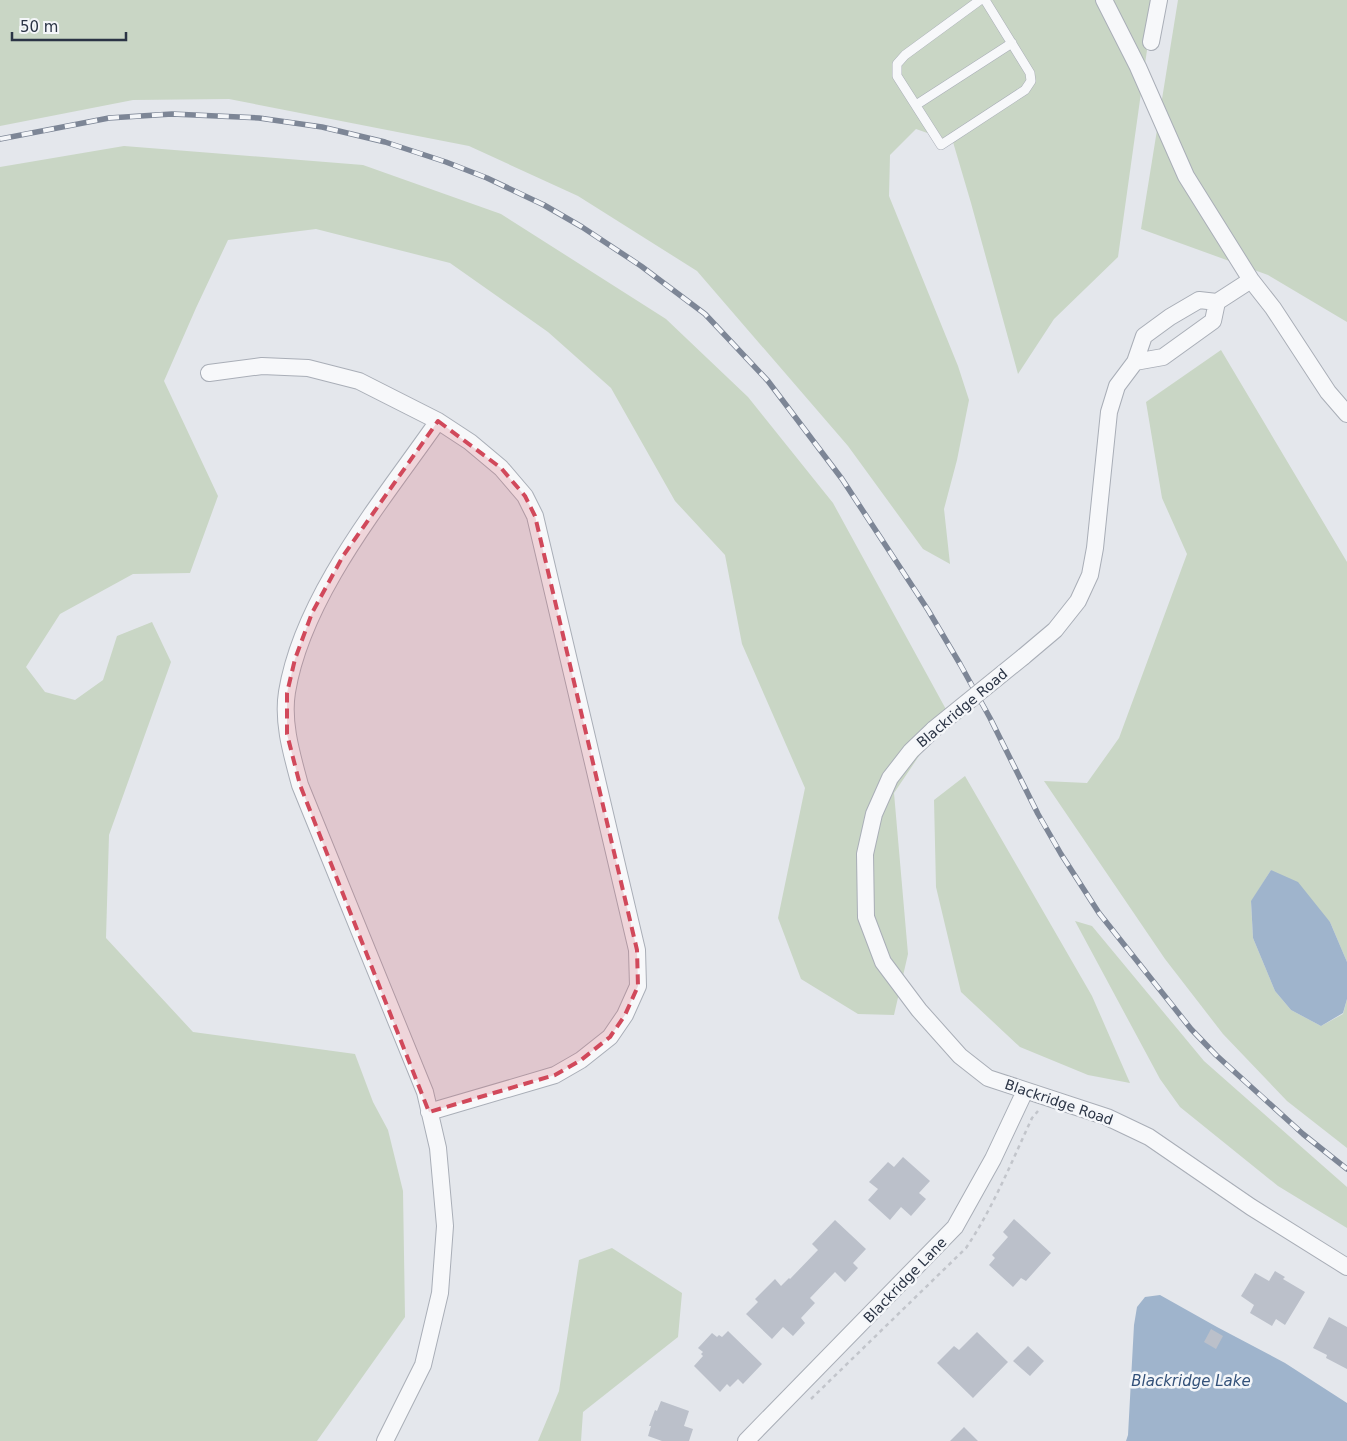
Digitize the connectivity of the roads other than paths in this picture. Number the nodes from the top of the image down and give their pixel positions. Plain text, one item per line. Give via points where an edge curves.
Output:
1 (980, 0) edge
2 (984, 0) edge
3 (1104, 0) edge
4 (1159, 0) edge
5 (1151, 42) dead end
6 (1012, 43) junction
7 (916, 105) junction
8 (1251, 280) junction
9 (1217, 302) junction
10 (1135, 362) junction
11 (209, 373) dead end
12 (1347, 414) edge
13 (438, 421) junction
14 (1025, 1091) junction
15 (429, 1112) junction
16 (1347, 1267) edge
17 (385, 1441) edge
18 (746, 1441) edge

1 - 7 lane via 897,64 897,76
2 - 6 lane
3 - 8 street via 1138,67 1186,176
4 - 5 street
6 - 7 lane
6 - 7 lane via 1030,73 1031,81 1025,90 941,145
8 - 9 street, Blackridge Road
8 - 12 street via 1328,392
9 - 10 street via 1213,321 1186,341 1163,357
9 - 10 street, Blackridge Road via 1199,300 1144,336
10 - 14 street, Blackridge Road, bridge via 1117,386 1109,412 1095,548 1090,575 1078,601 1055,630 911,751 890,778 874,814 864,854 866,917 883,962 919,1010 960,1056 988,1078
11 - 13 street via 262,366 308,368 360,381
13 - 15 street via 344,556 312,613 295,659 287,693 287,734 300,785 424,1092
13 - 15 street via 501,468 525,496 535,516 637,950 638,986 625,1015 610,1037 581,1060 555,1075
14 - 16 street, Blackridge Road via 1107,1117 1149,1137 1251,1207
14 - 18 street, Blackridge Lane via 993,1159 955,1227
15 - 17 street via 438,1148 445,1226 440,1293 422,1365

